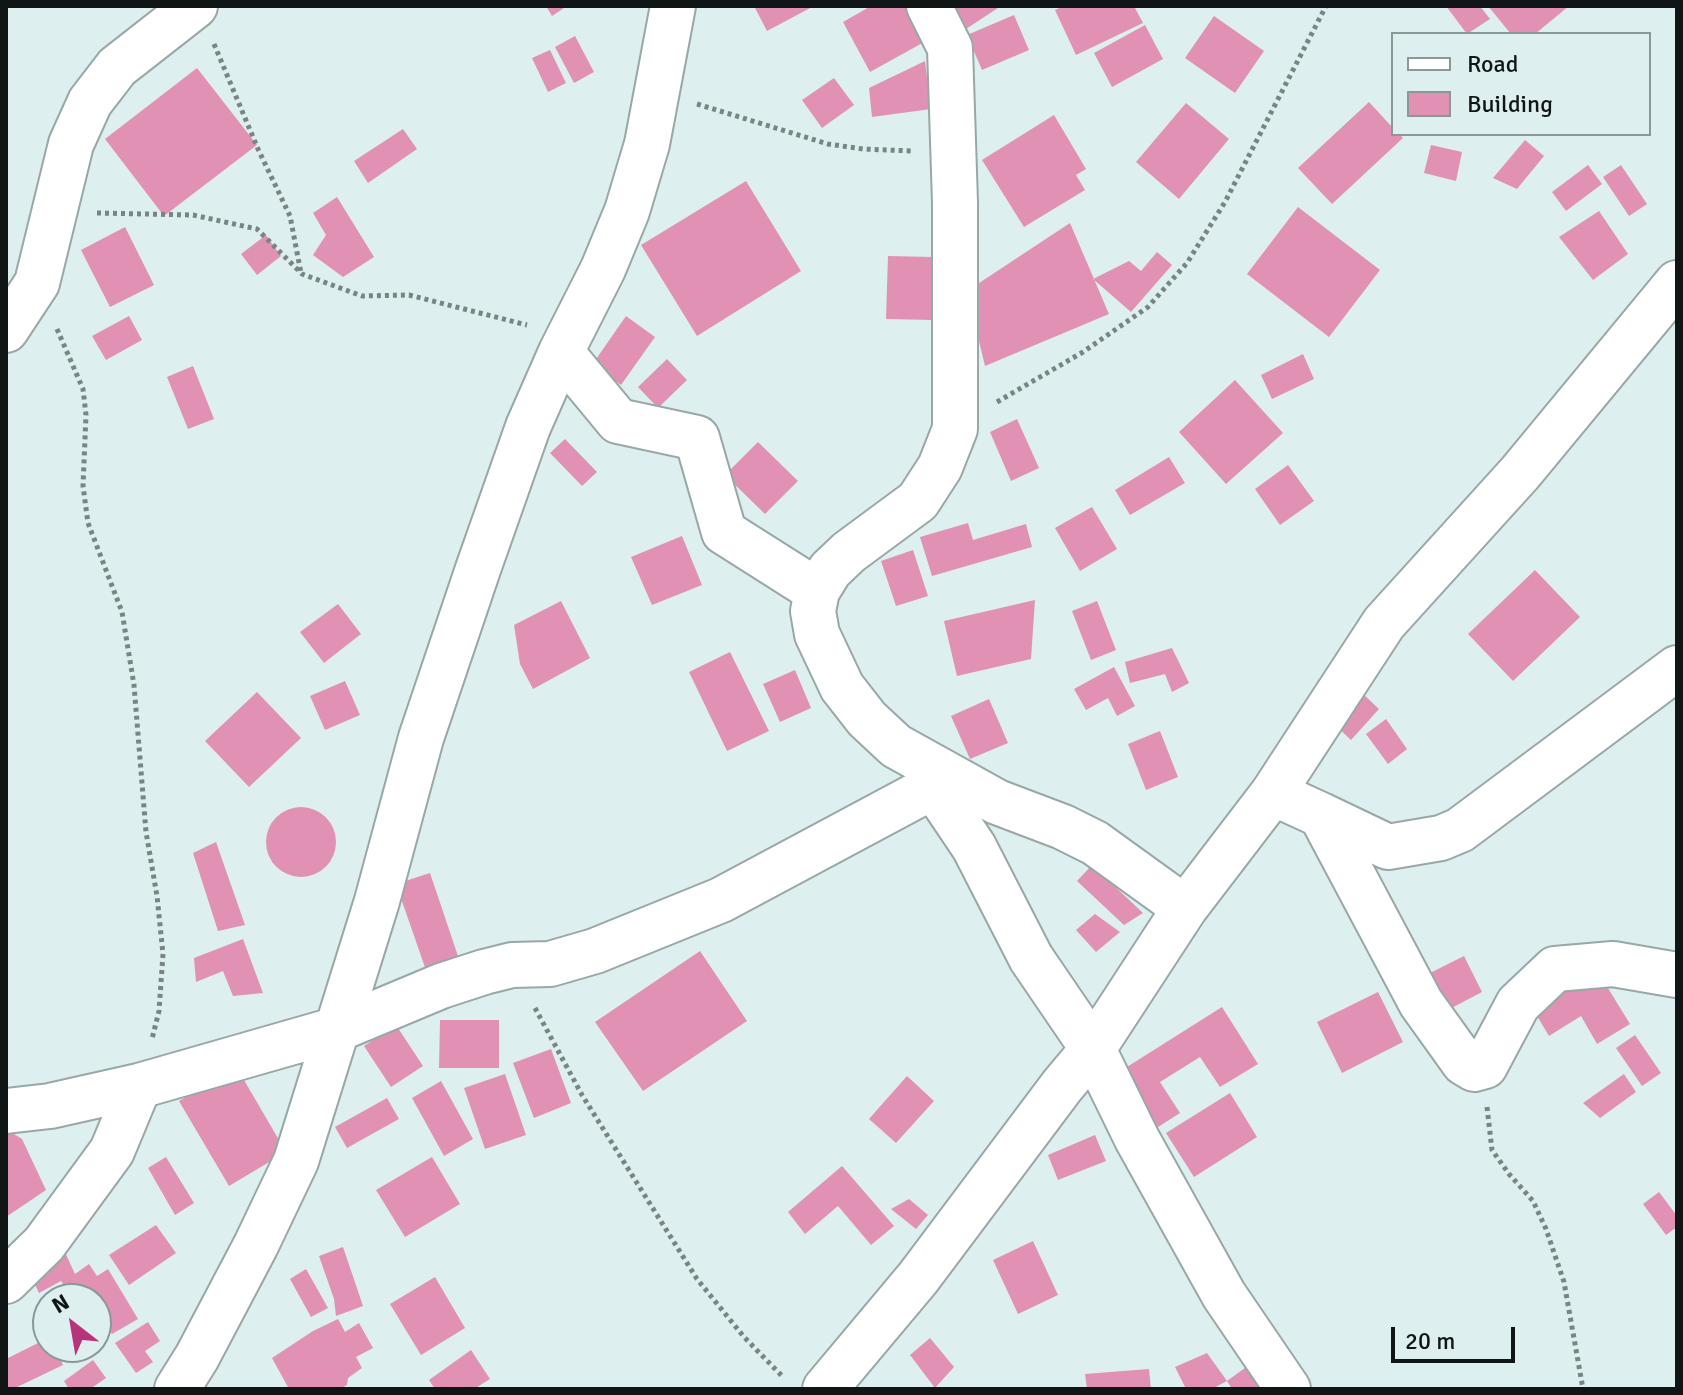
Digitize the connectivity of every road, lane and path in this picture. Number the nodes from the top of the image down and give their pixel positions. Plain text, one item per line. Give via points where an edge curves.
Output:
1 (673, 6) edge
2 (929, 6) edge
3 (1326, 6) edge
4 (203, 20) edge
5 (658, 90) junction
6 (954, 152) junction
7 (52, 214) junction
8 (302, 274) junction
9 (37, 283) junction
10 (1677, 283) edge
11 (6, 330) edge
12 (561, 352) junction
13 (955, 429) junction
14 (817, 591) junction
15 (1677, 668) edge
16 (941, 782) junction
17 (1273, 793) junction
18 (1321, 815) junction
19 (1185, 908) junction
20 (512, 965) junction
21 (1677, 975) edge
22 (338, 1029) junction
23 (1093, 1049) junction
24 (1474, 1069) junction
25 (139, 1086) junction
26 (6, 1111) edge
27 (6, 1281) edge
28 (805, 1384) edge
29 (177, 1389) edge
30 (1288, 1389) edge
31 (1583, 1389) edge

1 - 5 street
2 - 6 street via 950,48
3 - 13 path via 1225,202 1187,263 1148,307
4 - 7 street via 117,67 90,102 71,144
4 - 8 path via 290,216
5 - 6 path via 828,144
5 - 12 street via 627,211
6 - 13 street
7 - 8 path via 193,215 257,229
7 - 9 street
8 - 12 path via 362,296 409,295 525,323
9 - 11 street
9 - 25 path via 83,389 88,523 122,612 134,685 163,954 159,1011
10 - 17 street via 1520,473 1384,623
12 - 14 street via 618,421 697,438 724,532
12 - 22 street via 528,427 421,738
13 - 14 street via 940,467 918,501 849,552
14 - 16 street via 817,634 842,687 867,719
15 - 18 street via 1460,830 1441,838 1388,847
16 - 19 street via 1095,843
16 - 20 street via 721,900 595,951 550,964
16 - 23 street via 1031,958
17 - 18 street
17 - 19 street
18 - 24 street via 1421,1003 1464,1063
19 - 23 street
20 - 22 street via 441,986
20 - 28 path via 582,1095 697,1279 744,1337
21 - 24 street via 1613,964 1555,969 1518,1004 1485,1066
22 - 25 street
22 - 29 street via 296,1161
23 - 28 street via 918,1278
23 - 30 street via 1181,1221
24 - 31 path via 1489,1112 1492,1150 1533,1201 1551,1242 1564,1282
25 - 26 street
25 - 27 street via 112,1151 44,1244

